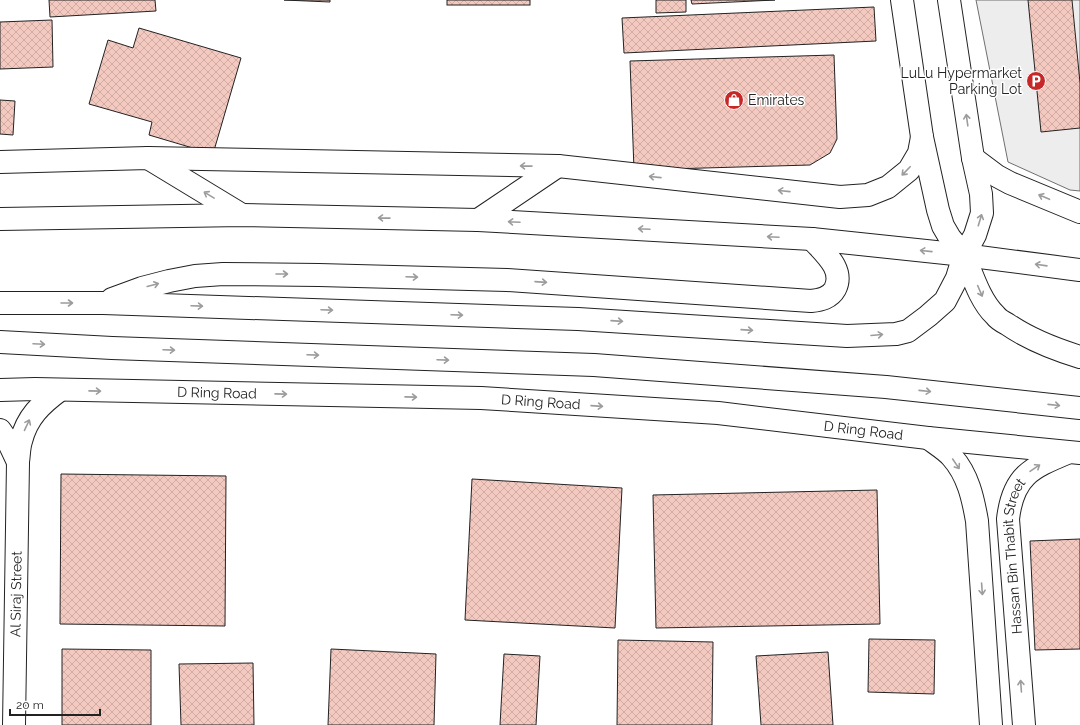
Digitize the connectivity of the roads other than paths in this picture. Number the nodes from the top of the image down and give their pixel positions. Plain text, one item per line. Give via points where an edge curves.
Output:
1 (902, 0) edge
2 (949, 0) edge
3 (922, 137) junction
4 (148, 158) junction
5 (973, 158) junction
6 (0, 162) edge
7 (558, 166) junction
8 (1080, 212) edge
9 (242, 215) junction
10 (0, 219) edge
11 (478, 220) junction
12 (812, 239) junction
13 (964, 255) junction
14 (1080, 270) edge
15 (0, 303) edge
16 (103, 303) junction
17 (0, 342) edge
18 (1080, 357) edge
19 (0, 390) edge
20 (60, 390) junction
21 (1080, 408) edge
22 (0, 430) edge
23 (928, 438) junction
24 (1076, 451) edge
25 (18, 462) junction
26 (9, 721) edge
27 (991, 725) edge
28 (1024, 725) edge

1 - 3 main road
5 -> 2 main road
3 -> 7 main road via 919,153 908,170 888,187 868,195 840,198
3 - 13 main road via 943,226
4 - 6 main road
7 -> 4 main road
9 -> 4 main road
8 -> 5 main road via 1010,183
13 -> 5 main road via 975,235 982,213 981,194
7 - 11 main road
9 - 10 main road
11 -> 9 main road
12 -> 11 main road
13 -> 12 main road
16 -> 12 main road via 169,281 223,274 507,280 822,300 832,294 838,284 838,273 833,262
14 -> 13 main road
16 -> 13 main road via 578,319 871,336 908,331 934,311 945,301 957,278
13 -> 18 main road via 982,297 994,315 1034,340
15 -> 16 main road
17 -> 21 main road via 594,365 892,388
19 - 20 main road, D Ring Road
20 -> 23 main road, D Ring Road via 482,398 718,413
25 -> 20 main road, Al Siraj Street via 21,440 29,420 42,403
22 - 25 main road, Al Siraj Street
23 - 24 main road, D Ring Road
23 -> 27 main road via 952,457 964,474 973,498 977,521
28 -> 24 main road, Hassan Bin Thabit Street via 1008,519 1010,502 1017,486 1027,473 1041,464
25 - 26 main road, Al Siraj Street

